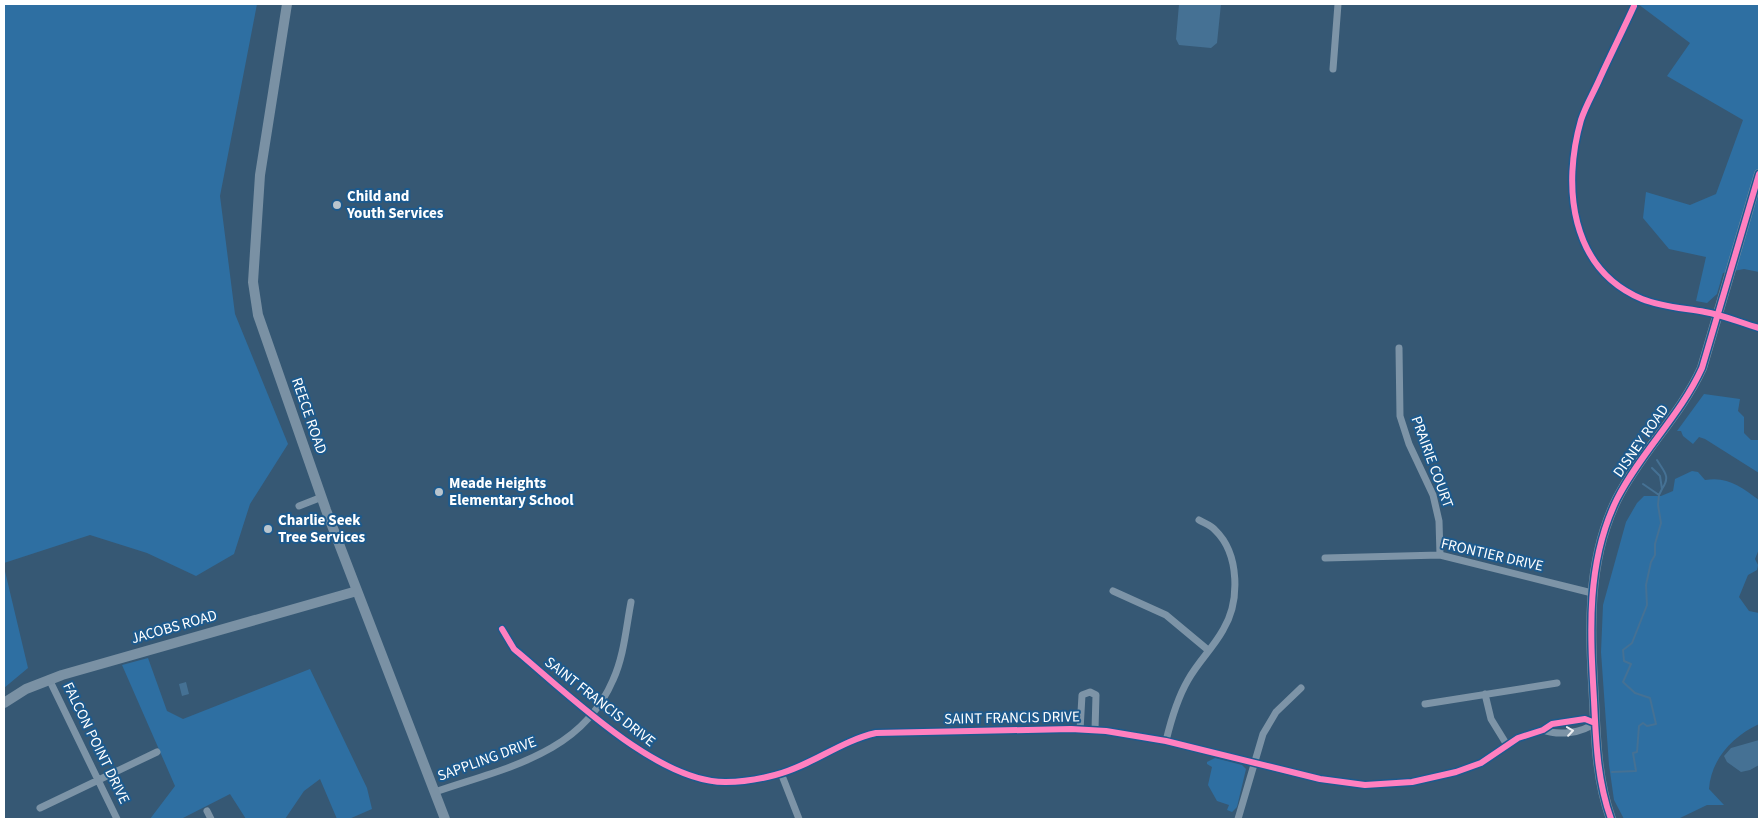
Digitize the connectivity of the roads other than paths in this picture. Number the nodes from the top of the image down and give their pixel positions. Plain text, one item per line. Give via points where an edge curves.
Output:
1 (287, 4) edge
2 (1338, 4) edge
3 (1634, 6) dead end
4 (1334, 69) dead end
5 (1759, 174) edge
6 (1719, 316) junction
7 (1759, 328) edge
8 (1399, 348) dead end
9 (322, 497) junction
10 (299, 506) dead end
11 (1199, 520) dead end
12 (1440, 555) junction
13 (1325, 558) dead end
14 (357, 591) junction
15 (1113, 591) dead end
16 (1592, 593) junction
17 (631, 602) dead end
18 (502, 629) dead end
19 (1208, 650) junction
20 (49, 679) junction
21 (1557, 683) dead end
22 (1301, 688) dead end
23 (1485, 694) junction
24 (4, 703) edge
25 (1426, 704) dead end
26 (593, 714) junction
27 (1595, 723) junction
28 (1080, 730) junction
29 (1095, 730) junction
30 (1166, 741) junction
31 (1507, 745) junction
32 (157, 752) dead end
33 (1254, 763) junction
34 (781, 773) junction
35 (99, 780) junction
36 (435, 792) junction
37 (40, 808) dead end
38 (208, 811) dead end
39 (117, 819) edge
40 (211, 819) edge
41 (445, 819) edge
42 (799, 819) edge
43 (1238, 819) edge
44 (1611, 819) edge

1 - 9 street, REECE ROAD via 260,175 253,282 264,335
2 - 4 street
3 - 6 street via 1581,121 1571,188 1574,217 1593,258 1606,274 1633,294 1662,306
5 - 6 street, DISNEY ROAD
6 - 7 street
6 - 16 street, DISNEY ROAD via 1692,387 1617,500 1600,546
8 - 12 street, PRAIRIE COURT via 1400,416 1433,495 1439,521
9 - 10 street
9 - 14 street, REECE ROAD
11 - 19 street via 1222,538 1232,562 1235,589 1230,617
12 - 13 street, FRONTIER DRIVE
12 - 16 street, FRONTIER DRIVE
14 - 20 street, JACOBS ROAD
14 - 36 street, REECE ROAD
15 - 19 street via 1166,615
16 - 27 street, DISNEY ROAD via 1590,631
17 - 26 street, SAPPLING DRIVE via 620,662 607,693
18 - 26 street, SAINT FRANCIS DRIVE via 514,649
19 - 30 street via 1178,699
20 - 24 street, JACOBS ROAD
20 - 35 street, FALCON POINT DRIVE
21 - 23 street
22 - 33 street via 1268,722
23 - 25 street
23 - 31 street via 1491,719
26 - 34 street, SAINT FRANCIS DRIVE via 639,750 680,772 726,782
26 - 36 street, SAPPLING DRIVE via 578,731 542,755
27 - 31 street, SAINT FRANCIS DRIVE via 1587,729 1553,734 1543,730 1530,733
27 - 44 street, DISNEY ROAD via 1600,782
28 - 29 street, SAINT FRANCIS DRIVE
28 - 29 street via 1082,695 1090,692 1096,695
28 - 34 street, SAINT FRANCIS DRIVE via 876,733 854,739
29 - 30 street, SAINT FRANCIS DRIVE
30 - 33 street, SAINT FRANCIS DRIVE
31 - 33 street, SAINT FRANCIS DRIVE via 1471,768 1434,778 1383,785 1334,782
32 - 35 street
33 - 43 street
34 - 42 street
35 - 37 street
35 - 39 street, FALCON POINT DRIVE
36 - 41 street, REECE ROAD
38 - 40 street

